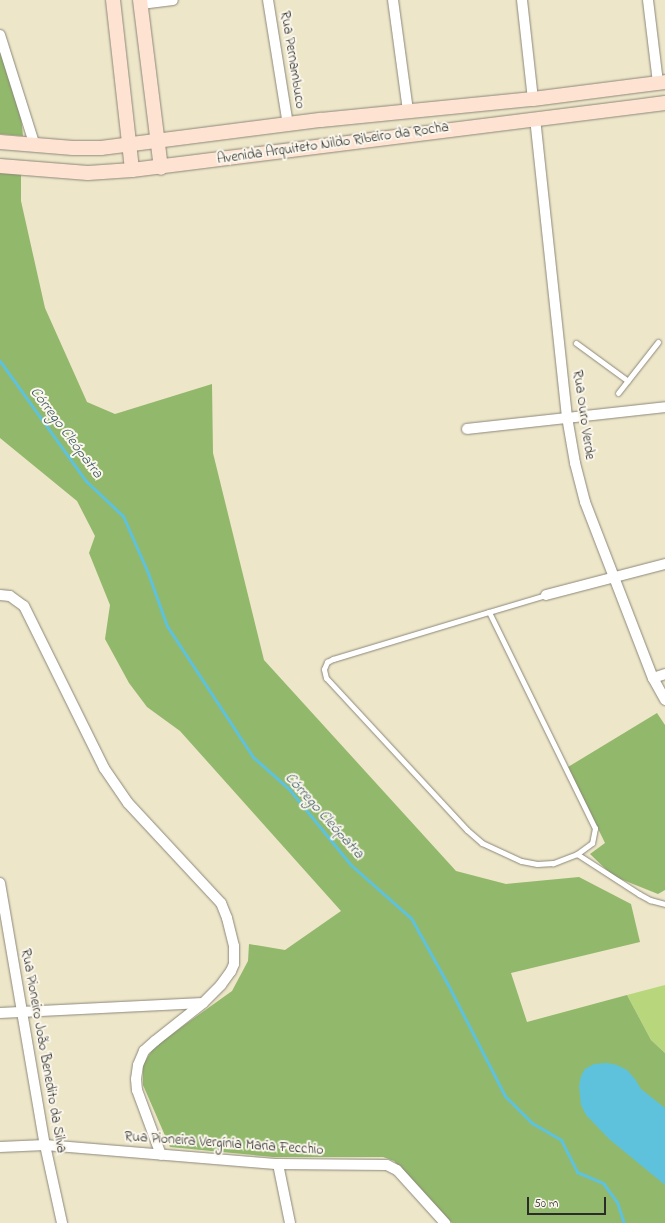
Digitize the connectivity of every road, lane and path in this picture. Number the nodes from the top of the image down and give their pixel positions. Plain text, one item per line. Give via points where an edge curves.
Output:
1 (113, 0) edge
2 (173, 0) edge
3 (268, 0) edge
4 (393, 0) edge
5 (522, 0) edge
6 (648, 0) edge
7 (141, 2) edge
8 (0, 35) edge
9 (662, 83) edge
10 (533, 99) junction
11 (665, 103) edge
12 (408, 111) junction
13 (535, 118) junction
14 (288, 125) junction
15 (157, 141) junction
16 (0, 142) edge
17 (128, 145) junction
18 (35, 146) junction
19 (0, 166) edge
20 (161, 168) junction
21 (132, 170) junction
22 (658, 342) dead end
23 (576, 343) dead end
24 (628, 381) junction
25 (618, 392) dead end
26 (665, 407) edge
27 (567, 417) junction
28 (467, 429) dead end
29 (665, 564) edge
30 (614, 577) junction
31 (0, 595) edge
32 (546, 595) joint
33 (489, 612) junction
34 (665, 674) edge
35 (653, 678) junction
36 (665, 700) edge
37 (577, 854) junction
38 (0, 883) edge
39 (665, 904) edge
40 (2, 908) edge
41 (203, 1002) junction
42 (22, 1011) junction
43 (0, 1013) edge
44 (45, 1145) junction
45 (0, 1147) edge
46 (161, 1155) junction
47 (278, 1164) junction
48 (62, 1223) edge
49 (290, 1223) edge
50 (445, 1223) edge

1 - 17 main road
2 - 7 street
3 - 14 street, Rua Pernambuco
4 - 12 street
5 - 10 street
6 - 9 street
7 - 15 main road
8 - 18 street
9 - 10 main road, Avenida Arquiteto Nildo Ribeiro da Rocha
10 - 12 main road, Avenida Arquiteto Nildo Ribeiro da Rocha
11 - 13 main road, Avenida Arquiteto Nildo Ribeiro da Rocha
12 - 14 main road, Avenida Arquiteto Nildo Ribeiro da Rocha
13 - 20 main road, Avenida Arquiteto Nildo Ribeiro da Rocha
13 - 27 street, Rua Ouro Verde
14 - 15 main road, Avenida Arquiteto Nildo Ribeiro da Rocha
15 - 17 main road, Avenida Arquiteto Nildo Ribeiro da Rocha
15 - 20 main road
16 - 18 main road, Avenida Arquiteto Nildo Ribeiro da Rocha
17 - 18 main road, Avenida Arquiteto Nildo Ribeiro da Rocha via 101,148
17 - 21 main road
19 - 21 main road, Avenida Arquiteto Nildo Ribeiro da Rocha via 88,173
20 - 21 main road, Avenida Arquiteto Nildo Ribeiro da Rocha
22 - 24 lane
23 - 24 lane
24 - 25 lane
26 - 27 street
27 - 28 street
27 - 30 street, Rua Ouro Verde via 585,502
29 - 30 street
30 - 32 street
30 - 35 street, Rua Ouro Verde
31 - 41 street via 10,596 24,606 104,768 128,803 221,902 234,946 234,964 221,985
32 - 33 lane
33 - 37 lane via 595,828 592,843
33 - 37 lane via 333,659 327,662 324,674 467,830 482,843 521,861 537,864 553,863
34 - 35 street
35 - 36 street, Rua Ouro Verde
37 - 39 lane via 638,894
38 - 40 street, Rua Pioneiro João Benedito da Silva
40 - 42 street, Rua Pioneiro João Benedito da Silva
41 - 42 street
41 - 46 street via 154,1041 144,1051 138,1065 137,1090
42 - 43 street
42 - 44 street, Rua Pioneiro João Benedito da Silva
44 - 45 street, Rua Pioneira Vergínia Maria Fecchio
44 - 46 street, Rua Pioneira Vergínia Maria Fecchio
44 - 48 street, Rua Pioneiro João Benedito da Silva
46 - 47 street, Rua Pioneira Vergínia Maria Fecchio
47 - 49 street
47 - 50 street, Rua Pioneira Vergínia Maria Fecchio via 392,1167

